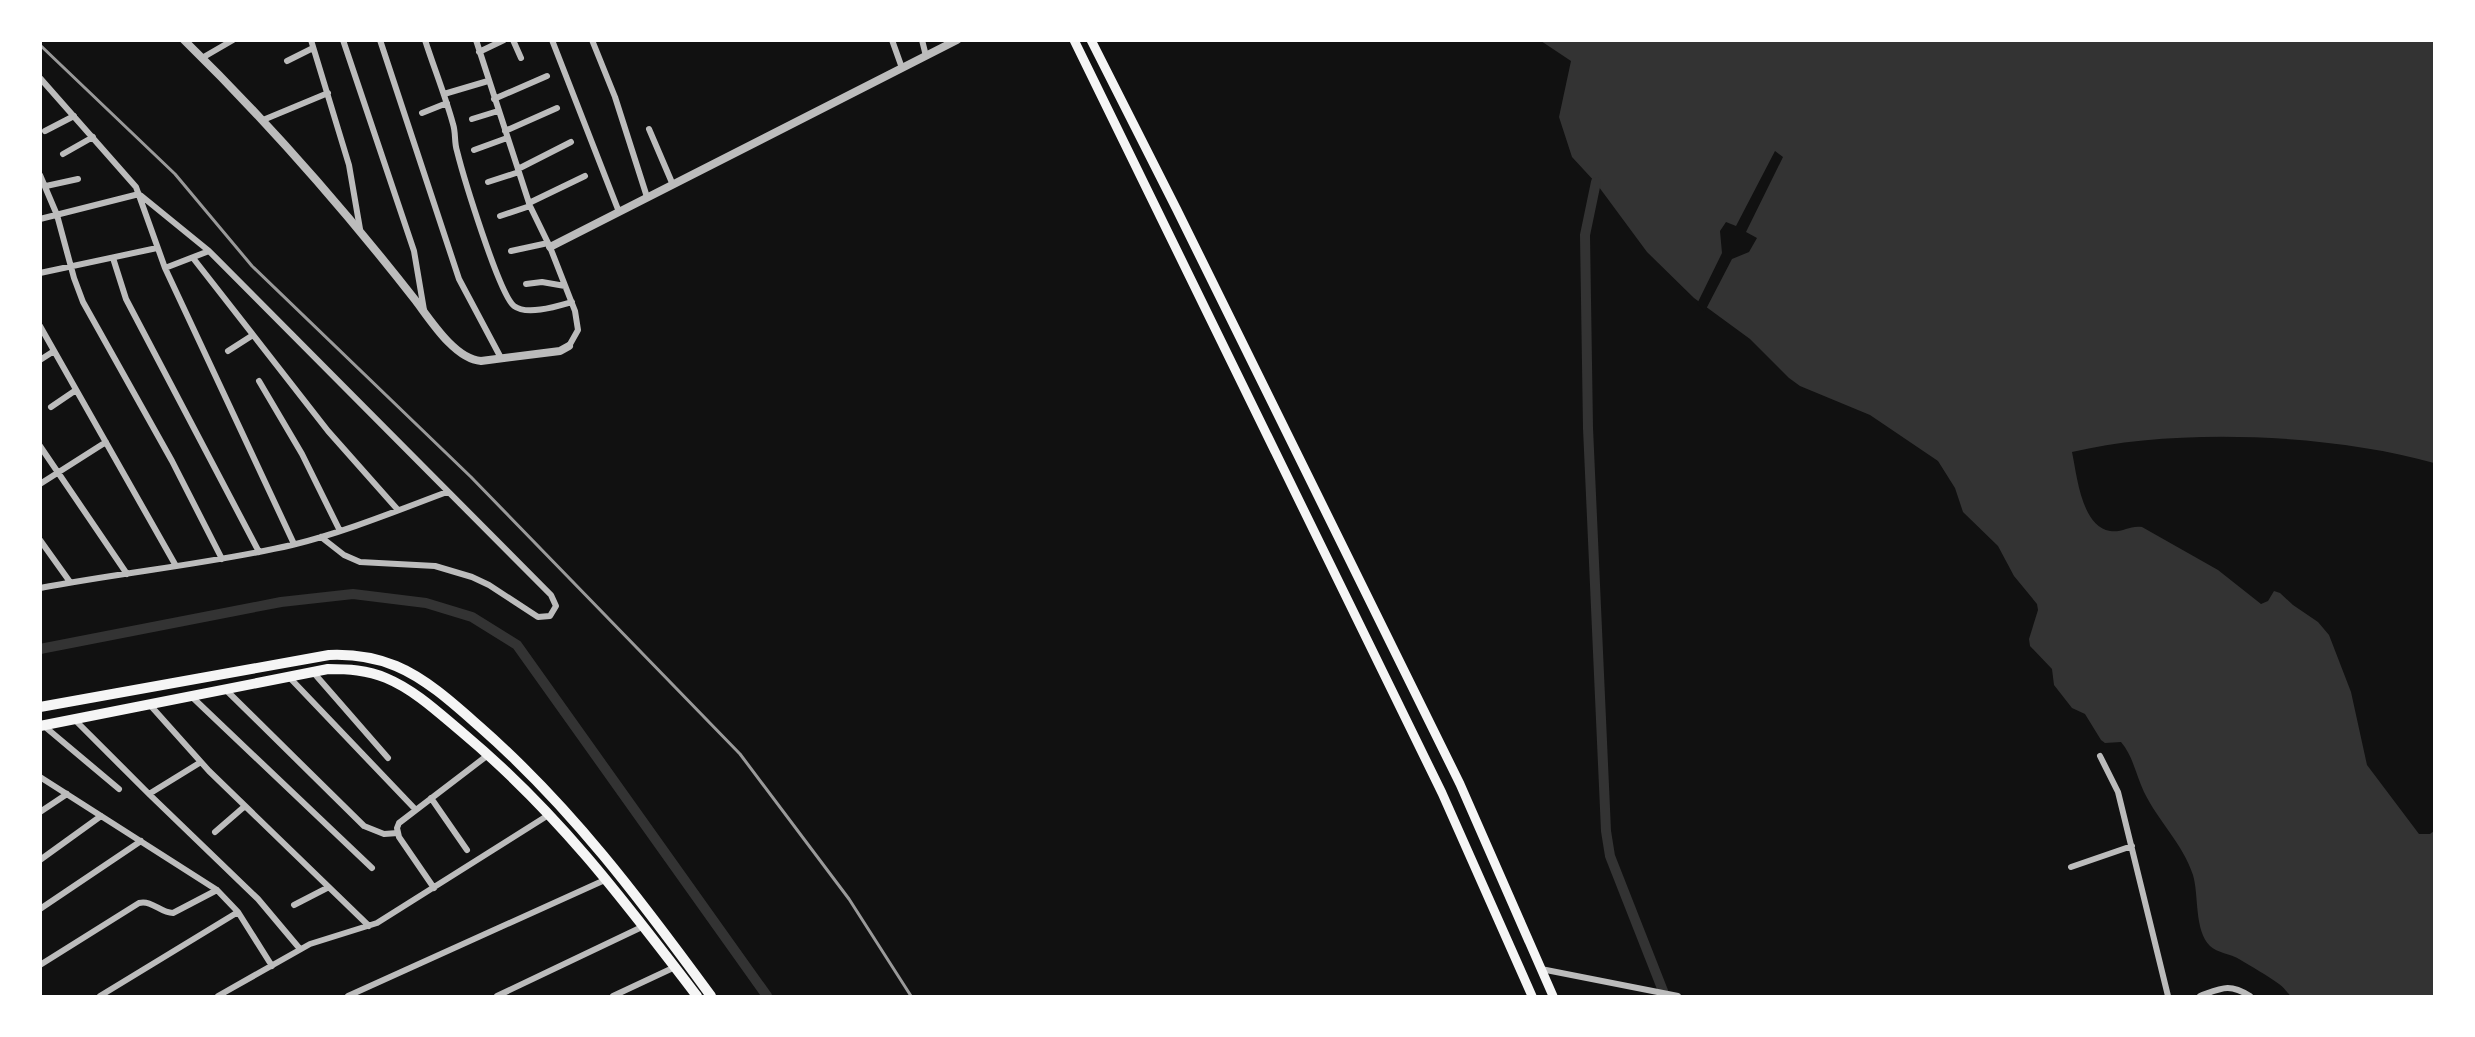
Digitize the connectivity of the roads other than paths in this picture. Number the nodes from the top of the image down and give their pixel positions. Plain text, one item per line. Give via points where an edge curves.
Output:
1 (184, 40) edge
2 (233, 40) edge
3 (311, 40) edge
4 (343, 40) edge
5 (380, 40) edge
6 (425, 40) edge
7 (476, 40) edge
8 (504, 40) edge
9 (513, 40) edge
10 (552, 40) edge
11 (592, 40) edge
12 (892, 40) edge
13 (922, 40) edge
14 (957, 40) edge
15 (1074, 40) edge
16 (1091, 40) edge
17 (313, 48) junction
18 (479, 52) junction
19 (926, 56) junction
20 (202, 58) junction
21 (521, 58) dead end
22 (287, 61) dead end
23 (902, 68) junction
24 (547, 76) dead end
25 (40, 78) edge
26 (488, 81) junction
27 (328, 93) junction
28 (444, 94) junction
29 (494, 99) junction
30 (447, 103) junction
31 (557, 108) dead end
32 (498, 111) junction
33 (422, 113) dead end
34 (74, 116) junction
35 (472, 119) dead end
36 (263, 120) junction
37 (649, 129) dead end
38 (45, 131) dead end
39 (506, 134) junction
40 (93, 137) junction
41 (571, 142) dead end
42 (474, 150) dead end
43 (63, 153) dead end
44 (519, 171) junction
45 (40, 175) edge
46 (585, 176) dead end
47 (78, 179) dead end
48 (488, 182) dead end
49 (673, 185) junction
50 (46, 186) junction
51 (139, 194) junction
52 (647, 197) junction
53 (530, 205) junction
54 (1177, 210) junction
55 (619, 212) junction
56 (57, 215) junction
57 (500, 216) dead end
58 (1161, 218) junction
59 (40, 219) edge
60 (360, 229) junction
61 (549, 245) junction
62 (157, 248) junction
63 (209, 251) junction
64 (511, 251) dead end
65 (113, 258) junction
66 (193, 258) junction
67 (71, 267) junction
68 (165, 268) junction
69 (40, 273) edge
70 (526, 284) dead end
71 (565, 286) junction
72 (572, 302) junction
73 (424, 312) junction
74 (40, 326) edge
75 (253, 335) junction
76 (569, 346) joint
77 (54, 351) junction
78 (228, 351) dead end
79 (501, 358) junction
80 (40, 360) edge
81 (259, 381) dead end
82 (76, 390) junction
83 (51, 407) dead end
84 (106, 442) junction
85 (40, 446) edge
86 (58, 473) junction
87 (40, 484) edge
88 (447, 492) junction
89 (398, 510) junction
90 (340, 531) junction
91 (321, 537) junction
92 (40, 540) edge
93 (294, 544) junction
94 (259, 552) junction
95 (222, 559) junction
96 (176, 566) junction
97 (127, 574) junction
98 (70, 582) junction
99 (40, 588) edge
100 (313, 672) junction
101 (289, 676) junction
102 (225, 688) junction
103 (110, 695) junction
104 (190, 696) junction
105 (150, 704) junction
106 (40, 708) edge
107 (116, 711) junction
108 (75, 720) junction
109 (42, 726) edge
110 (488, 754) junction
111 (2100, 756) dead end
112 (388, 758) dead end
113 (201, 762) junction
114 (40, 777) edge
115 (1460, 784) junction
116 (119, 789) dead end
117 (1442, 793) junction
118 (66, 794) junction
119 (149, 794) junction
120 (431, 798) junction
121 (245, 806) junction
122 (415, 809) junction
123 (40, 812) edge
124 (551, 814) junction
125 (101, 816) junction
126 (215, 832) dead end
127 (398, 833) junction
128 (141, 841) junction
129 (2132, 846) junction
130 (467, 850) dead end
131 (40, 860) edge
132 (2071, 867) dead end
133 (372, 868) dead end
134 (608, 879) junction
135 (327, 888) junction
136 (434, 888) junction
137 (216, 890) junction
138 (294, 905) dead end
139 (40, 909) edge
140 (238, 912) junction
141 (369, 926) junction
142 (644, 926) junction
143 (300, 949) junction
144 (40, 965) edge
145 (272, 966) junction
146 (675, 967) junction
147 (1540, 969) junction
148 (99, 996) edge
149 (218, 996) edge
150 (348, 996) edge
151 (497, 996) edge
152 (613, 996) edge
153 (697, 996) edge
154 (711, 996) edge
155 (1532, 996) edge
156 (1553, 996) edge
157 (1678, 996) edge
158 (2168, 996) edge
159 (2200, 996) edge
160 (2250, 996) edge

1 - 20 street
2 - 20 street
3 - 17 street
4 - 73 street via 414,251
5 - 79 street via 459,279
6 - 28 street
7 - 18 street
8 - 18 street
9 - 21 street
10 - 55 street
11 - 52 street
12 - 23 street
13 - 19 street
14 - 19 street
15 - 58 main road
16 - 54 main road
17 - 22 street
17 - 27 street
18 - 26 street
19 - 23 street
20 - 36 street
23 - 49 street
24 - 29 street
25 - 34 street
26 - 28 street
26 - 29 street
27 - 36 street
27 - 60 street
28 - 30 street
29 - 32 street
30 - 33 street
30 - 72 street via 457,151 511,304 527,310
31 - 39 street
32 - 35 street
32 - 39 street
34 - 38 street
34 - 40 street
36 - 60 street
37 - 49 street
39 - 42 street
39 - 44 street
40 - 43 street
40 - 51 street
41 - 44 street
44 - 48 street
44 - 53 street
45 - 50 street
46 - 53 street
47 - 50 street
49 - 52 street
50 - 56 street
51 - 56 street
51 - 62 street
51 - 63 street
52 - 55 street
53 - 57 street
53 - 61 street
54 - 58 main road
54 - 115 main road
55 - 61 street
56 - 59 street
56 - 67 street
58 - 117 main road
60 - 73 street
61 - 64 street
61 - 71 street
62 - 65 street
62 - 68 street
63 - 66 street
63 - 88 street
65 - 67 street
65 - 94 street via 126,299
66 - 68 street
66 - 75 street
67 - 69 street
67 - 95 street via 88,314 172,461
68 - 93 street
70 - 71 street
71 - 72 street
72 - 76 street via 578,330
73 - 79 street via 470,359
74 - 77 street
75 - 78 street
75 - 89 street via 328,431
76 - 79 street via 560,351
77 - 80 street
77 - 82 street
81 - 90 street via 302,454
82 - 83 street
82 - 84 street
84 - 86 street
84 - 96 street
85 - 86 street
86 - 87 street
86 - 97 street
88 - 89 street
88 - 91 street via 551,595 555,600 550,616 538,617 472,577 435,566 360,562
89 - 90 street
90 - 91 street
91 - 93 street
92 - 98 street
93 - 94 street
94 - 95 street
95 - 96 street
96 - 97 street
97 - 98 street
98 - 99 street
100 - 101 highway
100 - 110 highway via 342,669 386,678 412,693
100 - 112 street
101 - 102 highway
101 - 122 street
102 - 104 highway
102 - 127 street via 364,825 377,833
103 - 106 highway
103 - 107 highway
103 - 154 highway via 329,655 371,658 404,670 456,706 554,797 605,855
104 - 105 highway
104 - 133 street
105 - 107 highway
105 - 113 street
107 - 108 highway
108 - 109 highway
108 - 119 street
109 - 116 street
110 - 120 street
110 - 124 highway
111 - 129 street via 2118,792
113 - 119 street
113 - 121 street
114 - 118 street
115 - 117 main road
115 - 147 main road
117 - 155 main road
118 - 123 street
118 - 125 street
119 - 143 street via 258,899
120 - 122 street
120 - 130 street
121 - 126 street
121 - 135 street
122 - 127 street via 399,823
124 - 134 highway
124 - 136 street
125 - 128 street
125 - 131 street
127 - 136 street
128 - 137 street
128 - 139 street
129 - 132 street
129 - 158 street
134 - 142 highway
134 - 150 street
135 - 138 street
135 - 141 street
136 - 141 street
137 - 140 street
137 - 144 street via 173,913 139,903
140 - 145 street
140 - 148 street
141 - 143 street
142 - 146 highway
142 - 151 street
143 - 145 street
145 - 149 street
146 - 152 street
146 - 153 highway
147 - 156 main road
147 - 157 street
159 - 160 street via 2232,987

